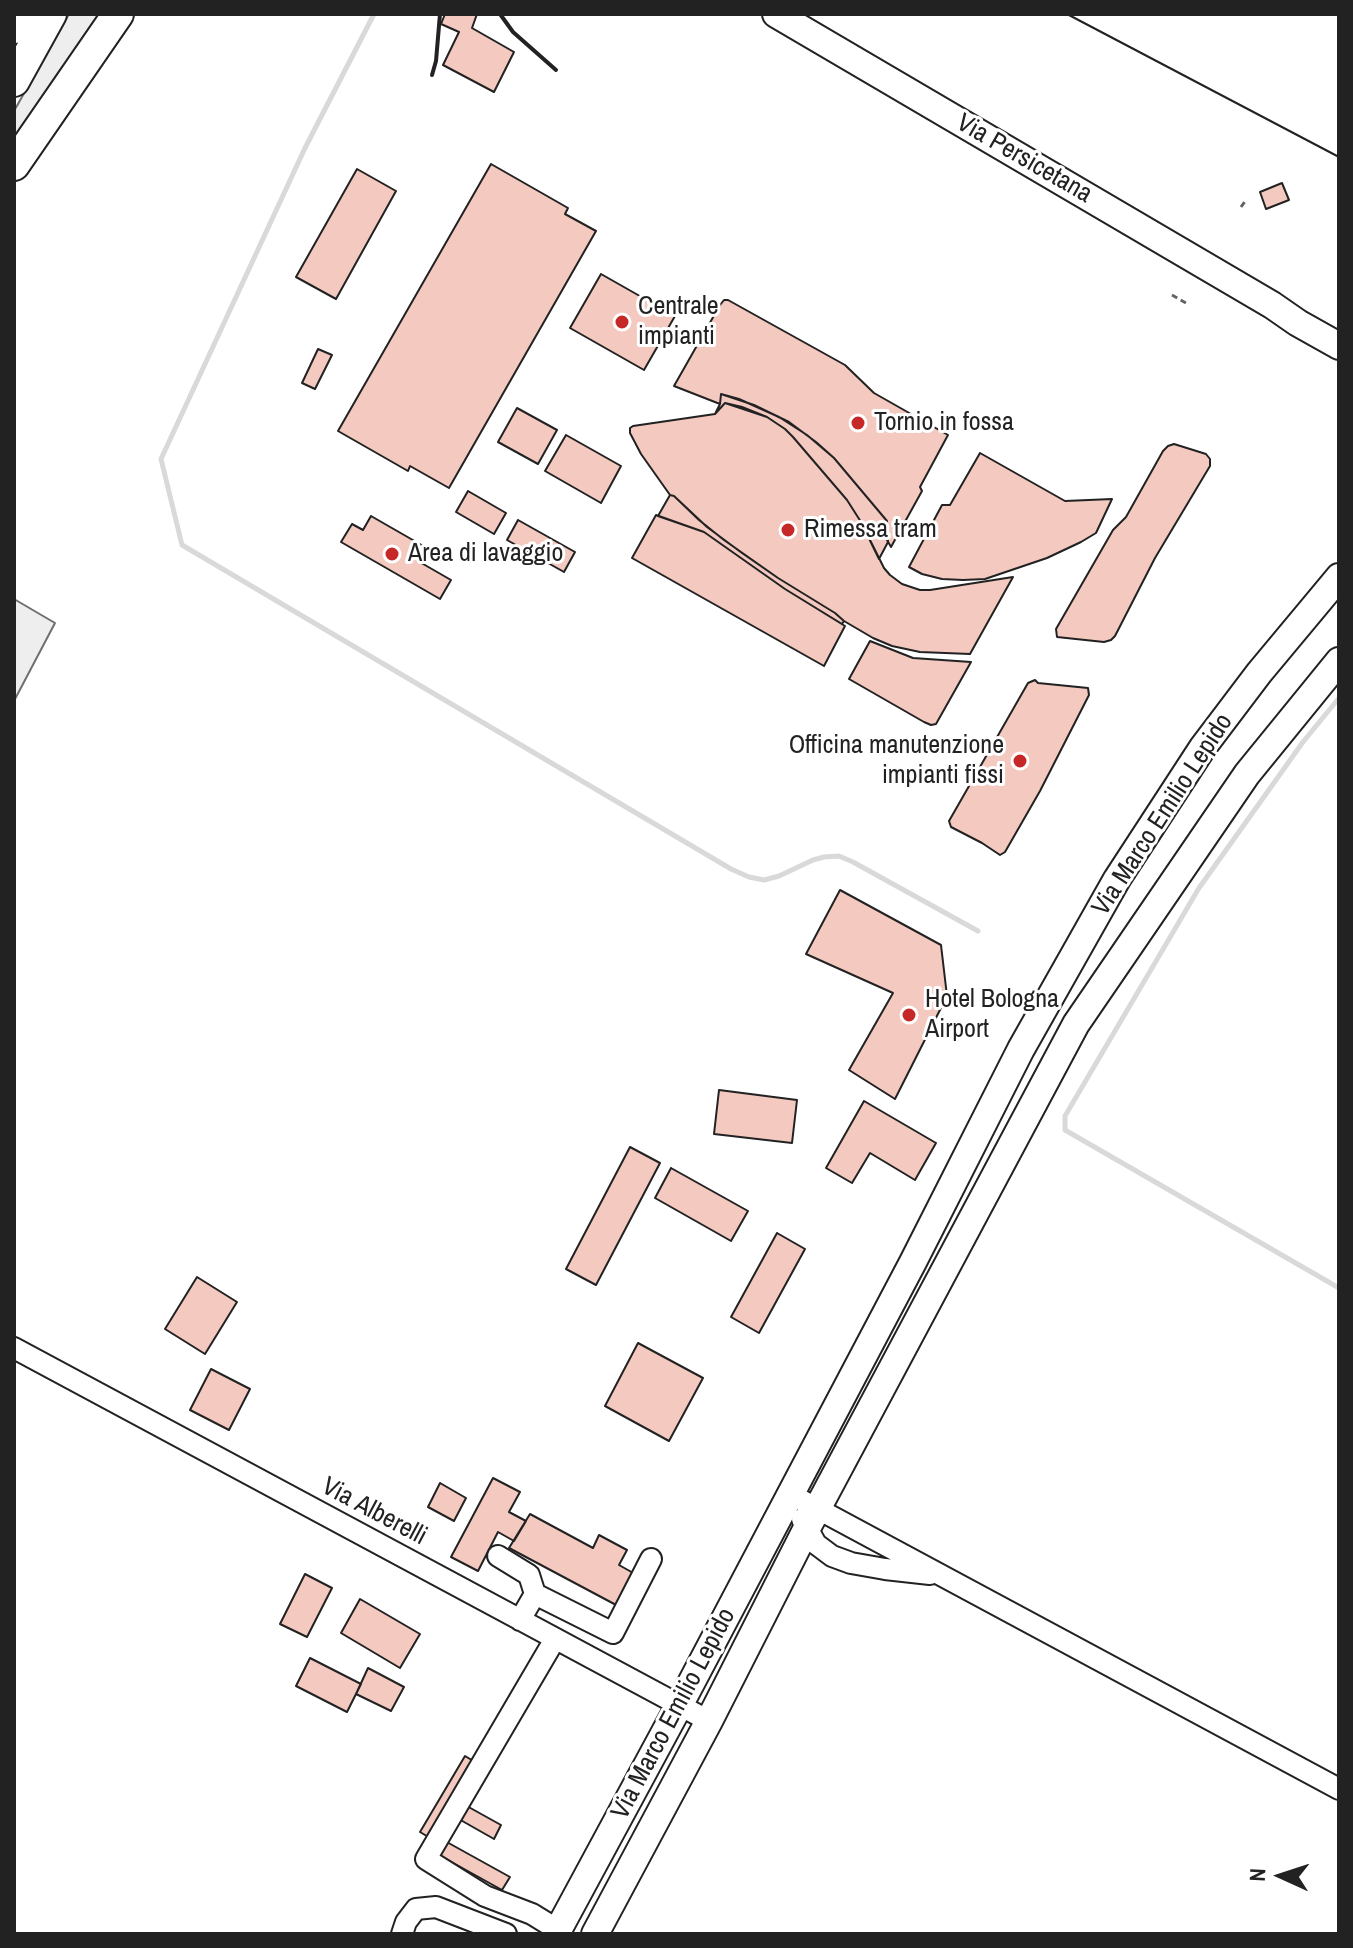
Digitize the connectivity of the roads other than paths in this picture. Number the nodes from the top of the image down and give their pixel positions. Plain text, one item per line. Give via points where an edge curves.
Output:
1 (22, 14) edge
2 (51, 14) edge
3 (118, 14) edge
4 (776, 14) edge
5 (14, 28) edge
6 (14, 81) edge
7 (14, 165) edge
8 (1272, 305) junction
9 (1339, 334) edge
10 (1339, 346) edge
11 (1339, 577) edge
12 (1339, 661) edge
13 (1012, 1069) junction
14 (1044, 1085) junction
15 (14, 1348) edge
16 (790, 1494) junction
17 (812, 1518) junction
18 (498, 1556) dead end
19 (651, 1559) dead end
20 (941, 1575) junction
21 (535, 1594) junction
22 (520, 1620) junction
23 (555, 1639) junction
24 (679, 1706) junction
25 (709, 1721) junction
26 (1339, 1789) edge
27 (485, 1896) junction
28 (486, 1926) junction
29 (557, 1932) edge
30 (402, 1934) edge
31 (506, 1934) edge
32 (595, 1934) edge

1 - 5 highway
2 - 6 highway
3 - 7 highway
4 - 8 main road, Via Persicetana
8 - 9 main road, Via Persicetana
8 - 10 main road, Via Persicetana
11 - 13 main road, Via Marco Emilio Lepido via 1259,673 1174,789 1117,879
12 - 14 main road, Via Marco Emilio Lepido via 1247,774 1076,1024
13 - 14 street
13 - 16 main road, Via Marco Emilio Lepido
14 - 17 main road, Via Marco Emilio Lepido
15 - 22 street, Via Alberelli
16 - 17 street
16 - 24 main road, Via Marco Emilio Lepido
17 - 20 street
17 - 20 street via 816,1544 840,1559
17 - 25 main road, Via Marco Emilio Lepido
18 - 21 street via 529,1575
19 - 21 street via 613,1633
20 - 26 street
21 - 22 street
22 - 23 street, Via Alberelli
23 - 24 street, Via Alberelli
23 - 27 street via 426,1859
24 - 25 street, Via Alberelli
24 - 29 main road, Via Marco Emilio Lepido
25 - 32 main road, Via Marco Emilio Lepido
27 - 28 street
27 - 29 street via 532,1914
28 - 30 street via 436,1907 416,1909
28 - 31 street

